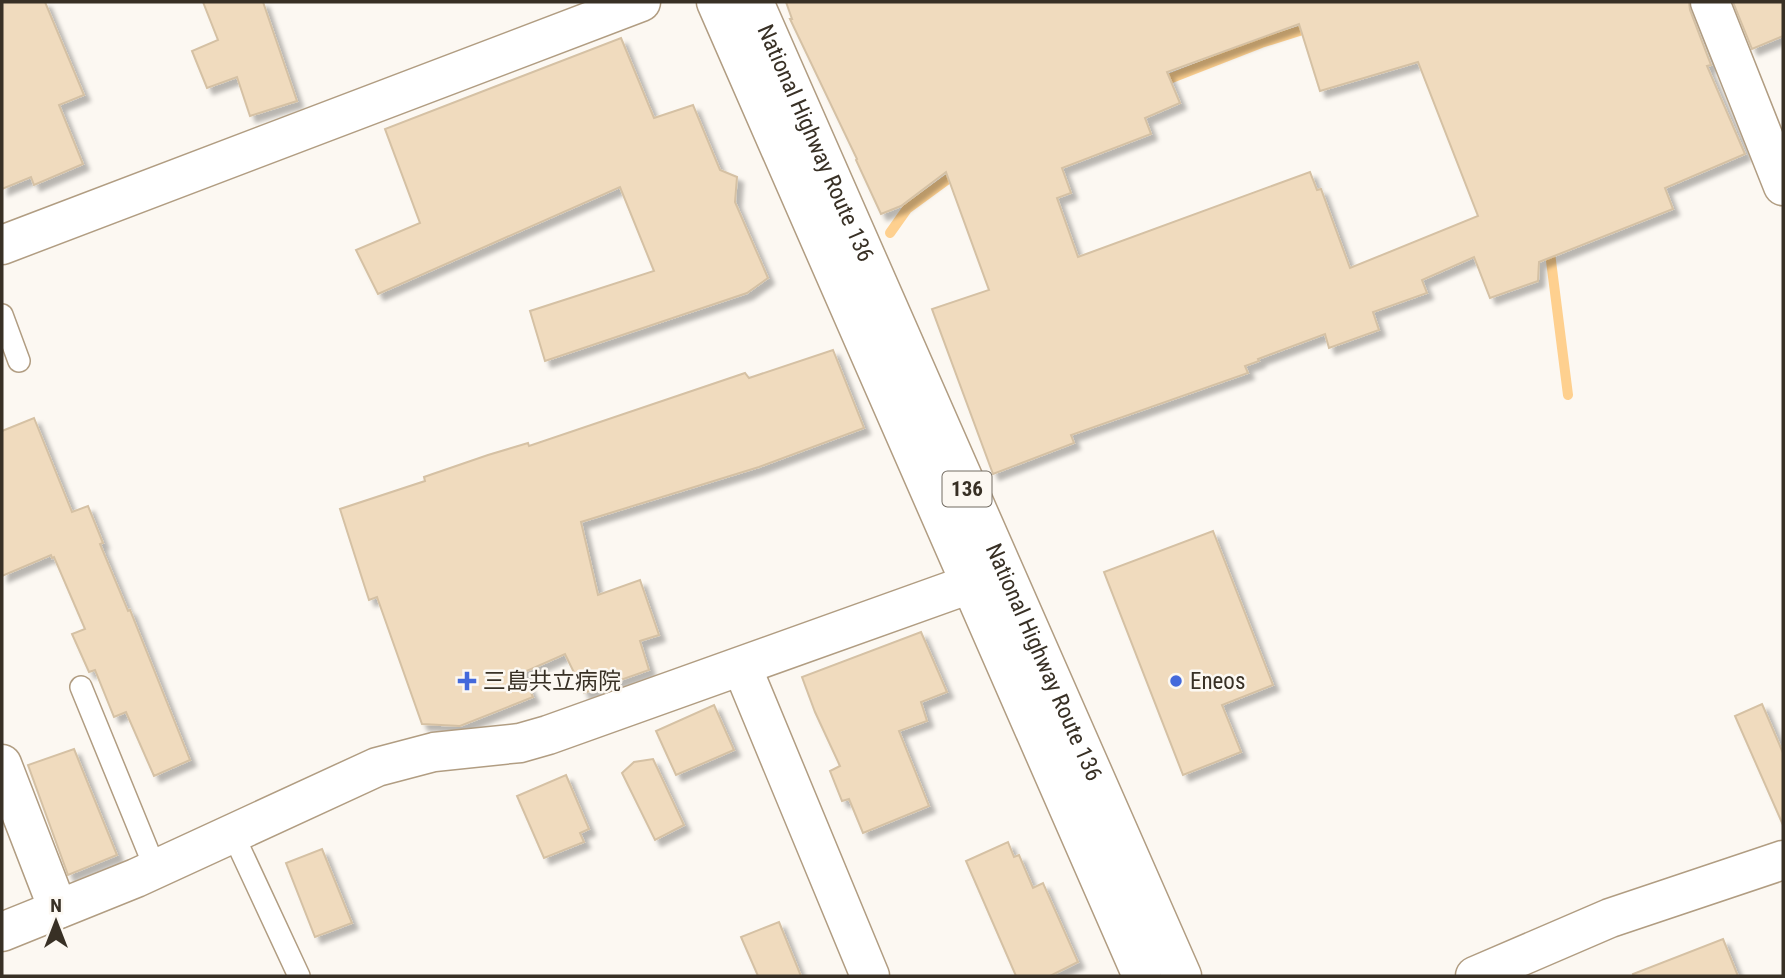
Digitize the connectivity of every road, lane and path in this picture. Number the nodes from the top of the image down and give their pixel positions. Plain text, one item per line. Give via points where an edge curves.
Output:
1 (641, 2) edge
2 (716, 2) edge
3 (754, 2) edge
4 (1710, 2) edge
5 (1783, 186) edge
6 (2, 245) edge
7 (2, 315) edge
8 (19, 361) dead end
9 (970, 584) junction
10 (742, 667) junction
11 (81, 687) dead end
12 (2, 764) edge
13 (232, 832) junction
14 (1783, 860) edge
15 (155, 868) junction
16 (58, 909) junction
17 (2, 932) edge
18 (299, 976) edge
19 (870, 976) edge
20 (1142, 976) edge
21 (1182, 976) edge
22 (1475, 976) edge

1 - 6 main road
2 - 9 main road, National Highway Route 136 / 136
3 - 21 main road, National Highway Route 136 / 136
4 - 5 main road
7 - 8 lane
9 - 10 main road
9 - 20 main road, National Highway Route 136 / 136
10 - 13 main road via 520,743 434,752 377,767
10 - 19 main road
11 - 15 lane
12 - 16 main road
13 - 15 main road
13 - 18 lane
14 - 22 main road via 1610,918
15 - 16 main road
16 - 17 main road

